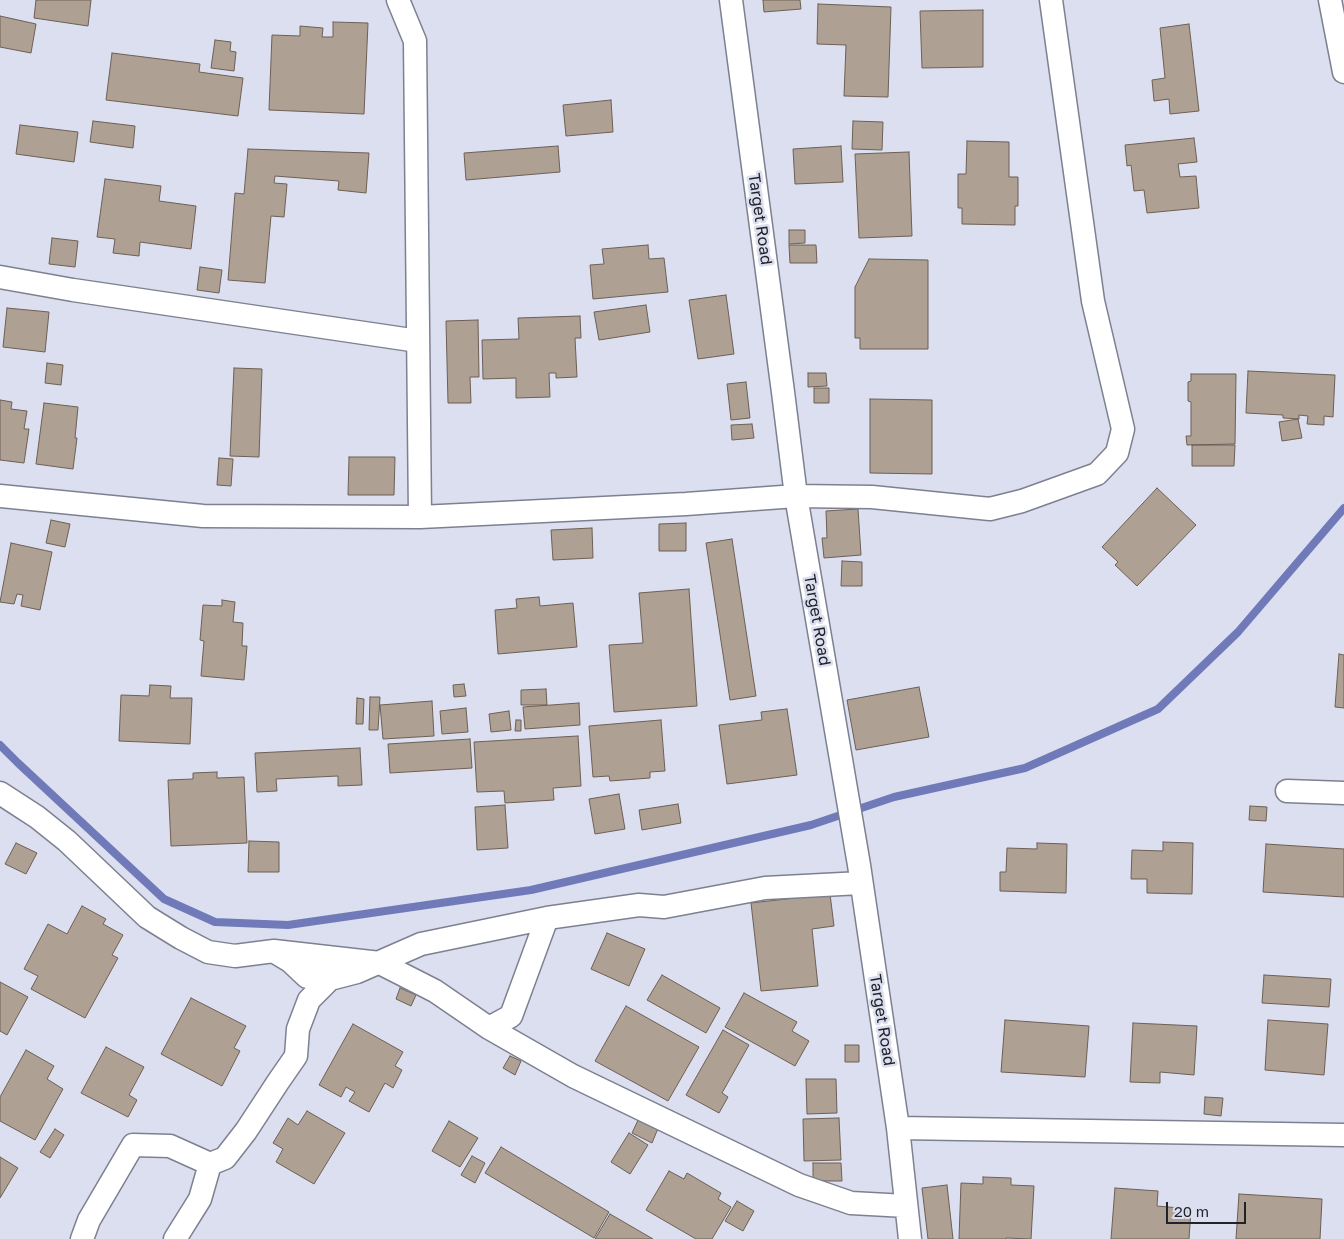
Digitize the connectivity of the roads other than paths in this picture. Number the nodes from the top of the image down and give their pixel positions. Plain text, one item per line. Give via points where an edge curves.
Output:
1 (398, 0) edge
2 (730, 0) edge
3 (1051, 0) edge
4 (1330, 0) edge
5 (1344, 72) edge
6 (0, 277) edge
7 (418, 341) junction
8 (0, 496) edge
9 (796, 496) junction
10 (420, 517) junction
11 (1287, 791) dead end
12 (0, 793) edge
13 (1344, 793) edge
14 (860, 874) junction
15 (547, 918) junction
16 (274, 951) junction
17 (380, 963) junction
18 (330, 979) junction
19 (488, 1028) junction
20 (898, 1128) junction
21 (1344, 1135) edge
22 (210, 1164) junction
23 (906, 1206) junction
24 (82, 1239) edge
25 (175, 1239) edge
26 (910, 1239) edge

1 - 7 street via 415,41
2 - 9 street, Target Road
3 - 9 street via 1093,300 1123,429 1117,453 1097,474 990,509 872,497
4 - 5 street
6 - 7 street
7 - 10 street
8 - 10 street via 203,516
9 - 10 street
9 - 14 street, Target Road
11 - 13 street
12 - 16 street via 67,841 147,917 181,938 208,952 235,956
14 - 15 street via 664,906 638,905
14 - 20 street, Target Road
15 - 17 street via 421,944
15 - 19 street via 511,1016
16 - 17 street
16 - 18 street via 307,977
17 - 18 street
17 - 19 street via 435,990
18 - 22 street via 309,1000 298,1029 296,1056 225,1158
19 - 23 street via 573,1076 799,1185 851,1203
20 - 21 street
20 - 23 street, Target Road
22 - 24 street via 170,1146 133,1145 89,1220
22 - 25 street via 200,1199
23 - 26 street, Target Road

